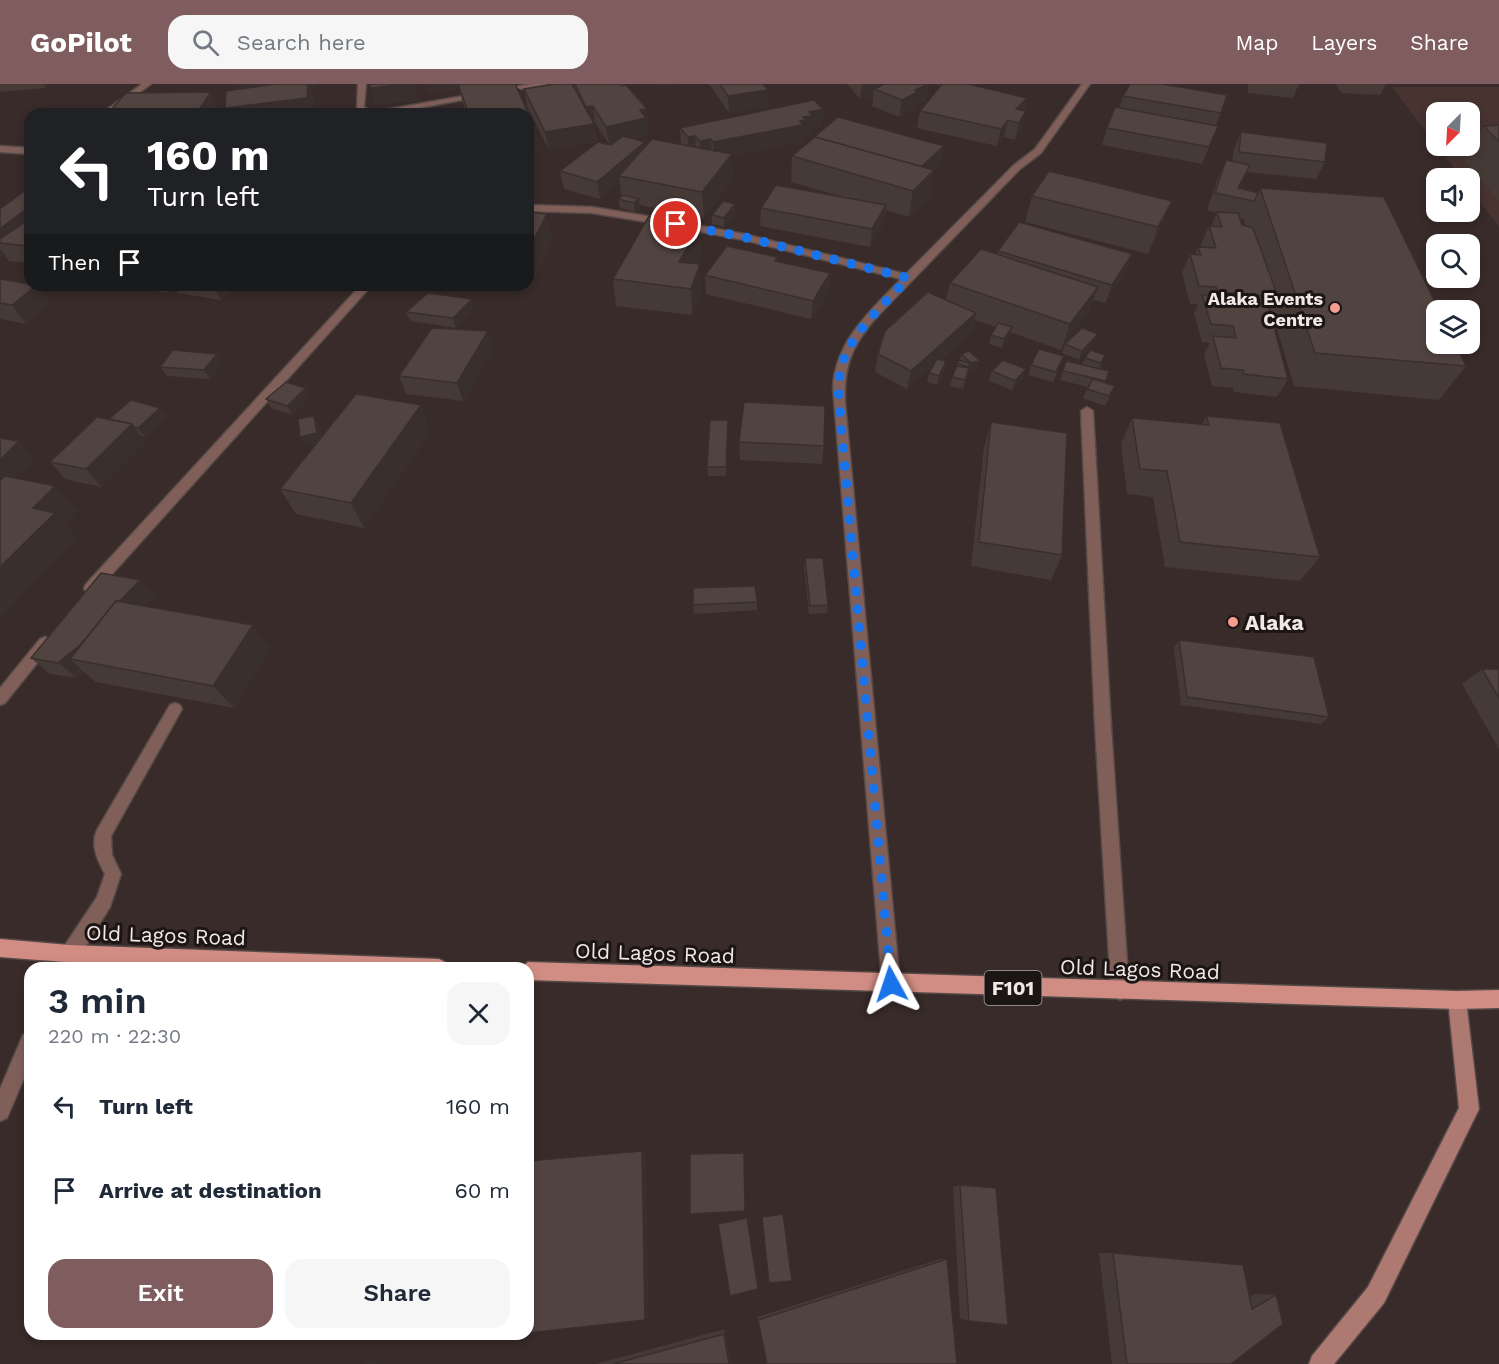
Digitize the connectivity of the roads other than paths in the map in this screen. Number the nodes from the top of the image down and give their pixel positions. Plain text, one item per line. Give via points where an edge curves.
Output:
1 (147, 84) edge
2 (362, 84) edge
3 (544, 84) edge
4 (1086, 84) edge
5 (113, 108) edge
6 (360, 108) edge
7 (407, 108) edge
8 (0, 149) edge
9 (24, 150) edge
10 (534, 208) edge
11 (908, 278) junction
12 (362, 291) edge
13 (1087, 411) dead end
14 (81, 599) edge
15 (52, 635) edge
16 (0, 699) edge
17 (175, 709) edge
18 (0, 948) edge
19 (66, 961) edge
20 (119, 962) edge
21 (534, 971) edge
22 (891, 984) junction
23 (1120, 991) junction
24 (1499, 999) edge
25 (1457, 1000) junction
26 (24, 1056) edge
27 (0, 1111) edge
28 (1320, 1364) edge

1 - 5 street
2 - 6 street
3 - 7 street
4 - 11 street via 1038,151 1017,167
8 - 9 street
10 - 11 street via 592,210 653,220 744,237
11 - 22 street via 854,340 841,366 839,382
12 - 14 street
13 - 23 street
15 - 16 street
17 - 19 street via 103,835 104,856 113,874 104,901
18 - 19 main road, Old Lagos Road
19 - 20 main road, Old Lagos Road
21 - 22 main road, Old Lagos Road / F101
22 - 23 main road, Old Lagos Road / F101
23 - 25 main road, Old Lagos Road / F101
24 - 25 main road, Old Lagos Road / F101
25 - 28 street via 1469,1108 1376,1295
26 - 27 street

